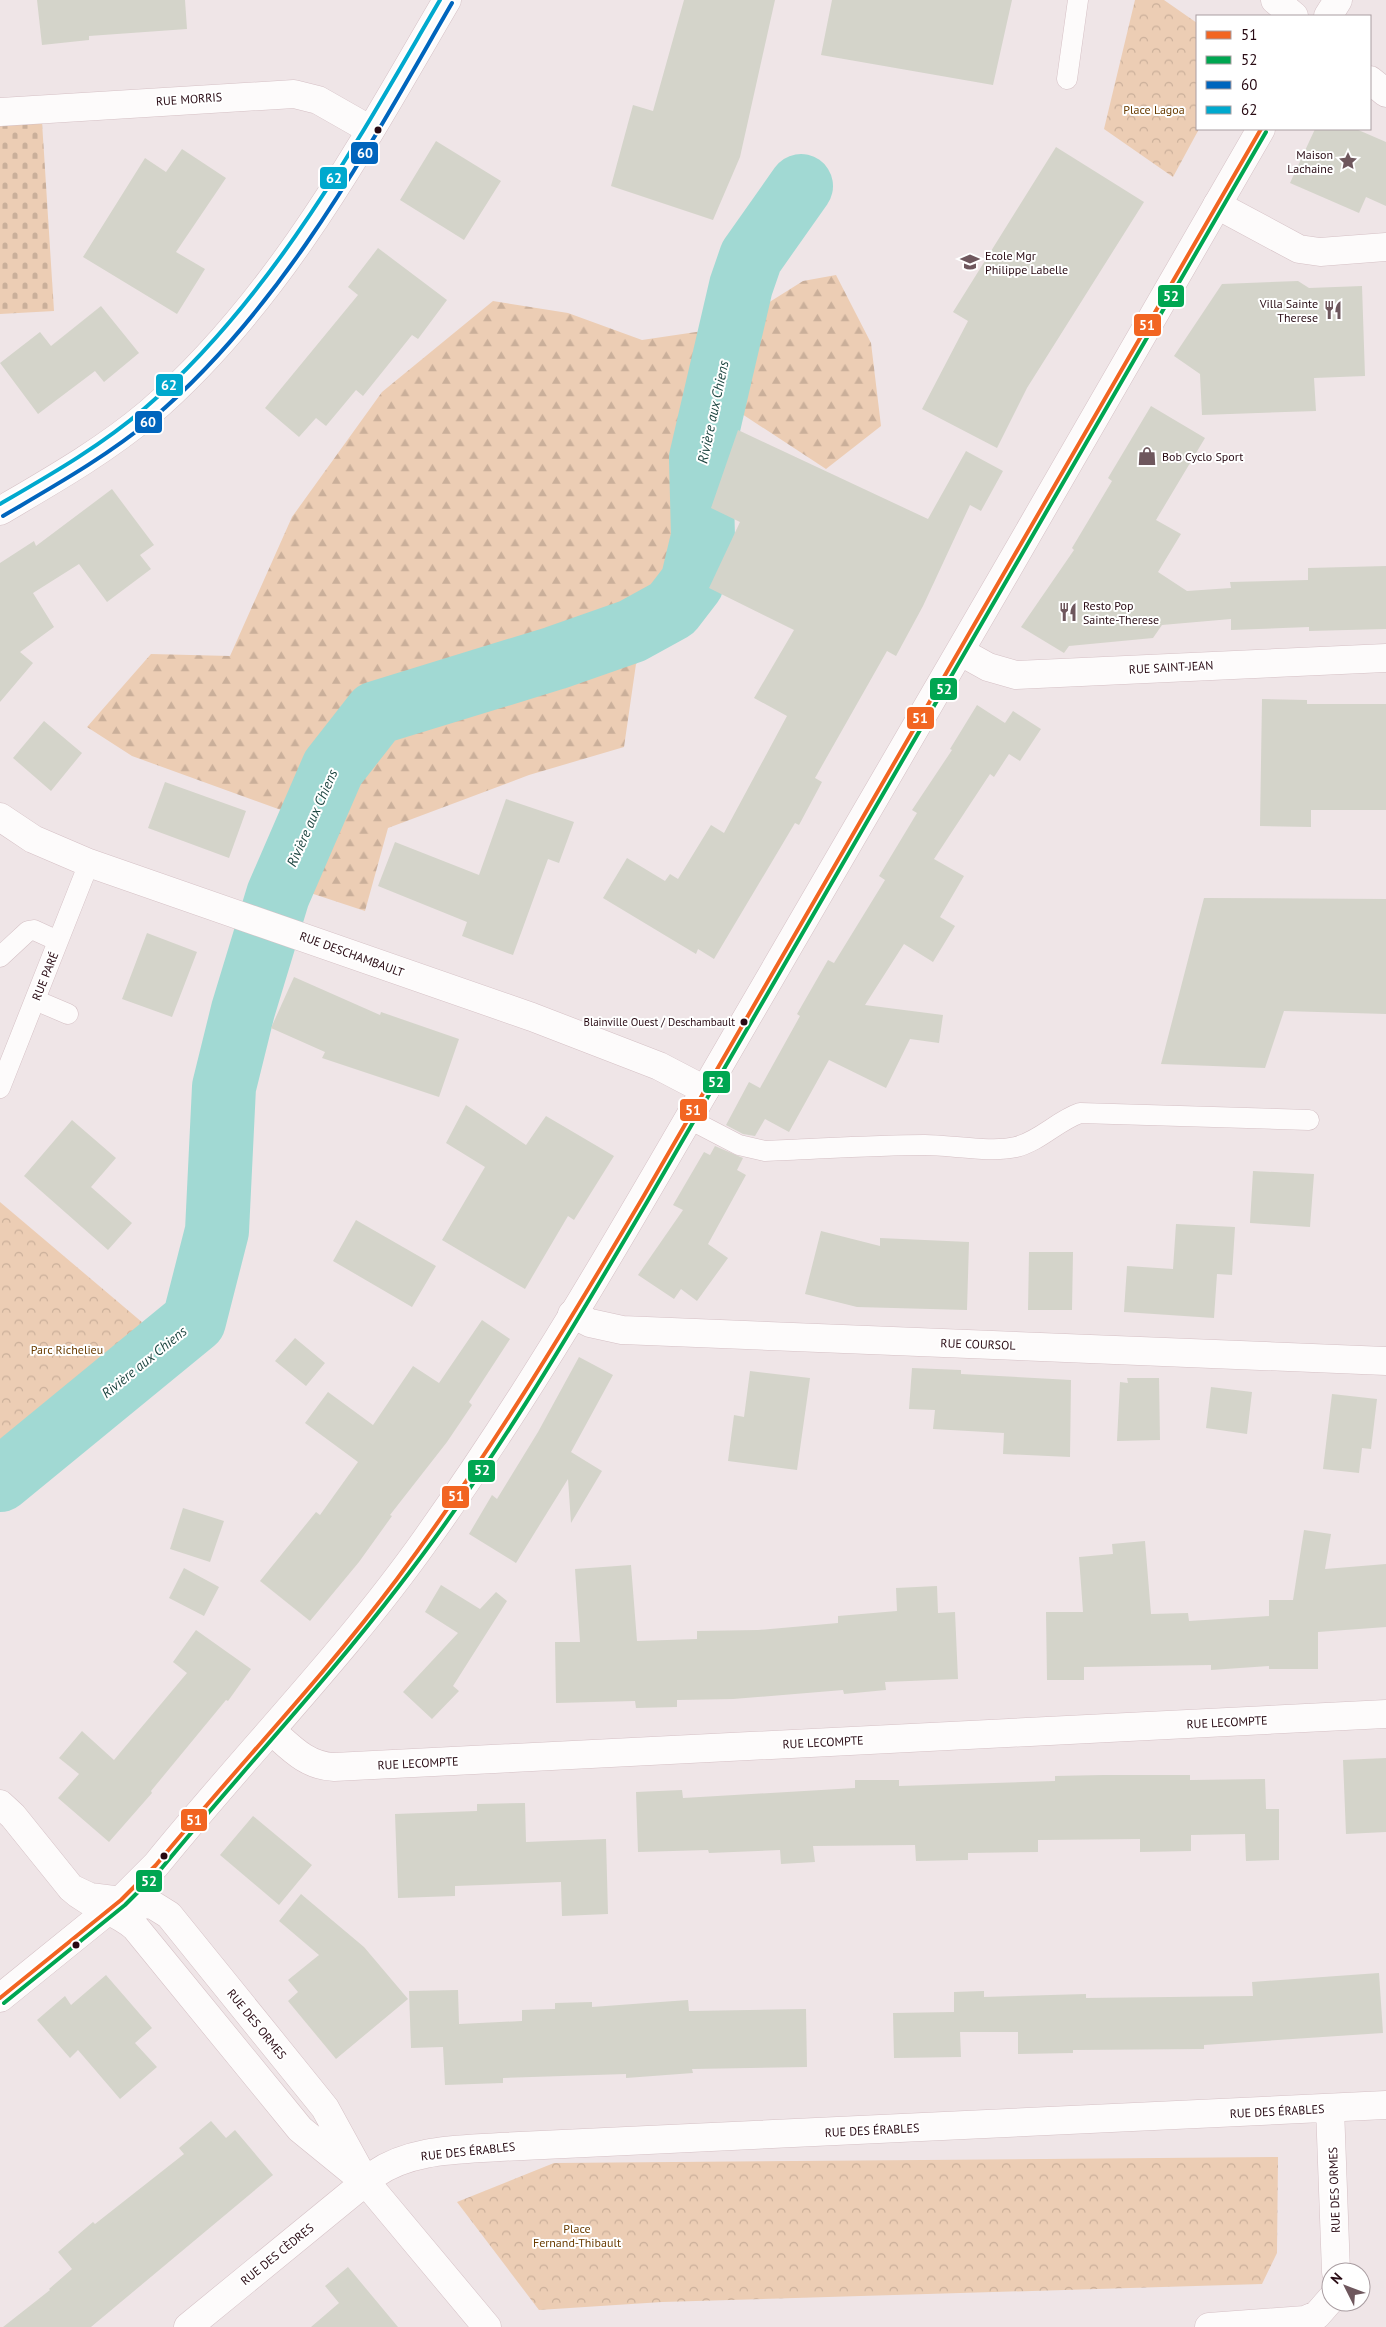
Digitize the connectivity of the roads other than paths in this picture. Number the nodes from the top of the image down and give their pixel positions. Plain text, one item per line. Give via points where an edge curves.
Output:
1 (447, 0) edge
2 (1078, 0) edge
3 (1275, 0) edge
4 (1338, 0) edge
5 (1293, 15) edge
6 (1329, 15) edge
7 (1067, 79) dead end
8 (1371, 81) edge
9 (1386, 93) edge
10 (0, 112) edge
11 (369, 130) junction
12 (1260, 130) edge
13 (1217, 205) junction
14 (1386, 247) edge
15 (0, 511) edge
16 (961, 652) junction
17 (1386, 658) edge
18 (0, 817) edge
19 (89, 863) junction
20 (58, 942) junction
21 (0, 957) edge
22 (36, 1000) junction
23 (68, 1014) dead end
24 (0, 1088) edge
25 (705, 1090) junction
26 (689, 1119) junction
27 (1309, 1120) dead end
28 (572, 1314) junction
29 (1386, 1361) edge
30 (1386, 1714) edge
31 (272, 1731) junction
32 (0, 1804) edge
33 (115, 1905) junction
34 (0, 1998) edge
35 (1386, 2105) edge
36 (1330, 2108) junction
37 (365, 2182) junction
38 (1336, 2262) edge
39 (1321, 2310) edge
40 (188, 2327) edge
41 (487, 2327) edge
42 (1209, 2327) edge

1 - 11 street
2 - 7 lane
3 - 5 street
4 - 6 street
8 - 9 street
10 - 11 street, RUE MORRIS via 294,94 318,100
11 - 15 street via 271,280 188,376 130,428
12 - 13 street
13 - 14 street via 1299,249 1320,252
13 - 16 street
16 - 17 street, RUE SAINT-JEAN via 988,667 1016,675
16 - 25 street
18 - 19 street, RUE DESCHAMBAULT via 33,839
19 - 20 lane, RUE PARÉ
19 - 25 street, RUE DESCHAMBAULT via 532,1018 659,1066
20 - 21 lane via 34,930 28,931
20 - 22 lane, RUE PARÉ
22 - 23 lane
22 - 24 lane, RUE PARÉ
25 - 26 street
26 - 27 lane via 739,1145 765,1151 924,1145 1016,1147 1080,1113
26 - 28 street
28 - 29 street, RUE COURSOL via 590,1323 622,1330
28 - 31 street via 484,1456 424,1543
30 - 31 street, RUE LECOMPTE via 334,1767 323,1767 304,1759
31 - 33 street via 156,1865
32 - 33 street, RUE DES ORMES via 71,1888
33 - 34 street
33 - 37 street, RUE DES ORMES via 153,1905 169,1915 325,2108
35 - 36 street, RUE DES ÉRABLES
36 - 37 street, RUE DES ÉRABLES via 466,2149 399,2160
36 - 38 street, RUE DES ORMES
37 - 40 street, RUE DES CÈDRES
37 - 41 street, RUE DES ORMES
39 - 42 street via 1305,2320

